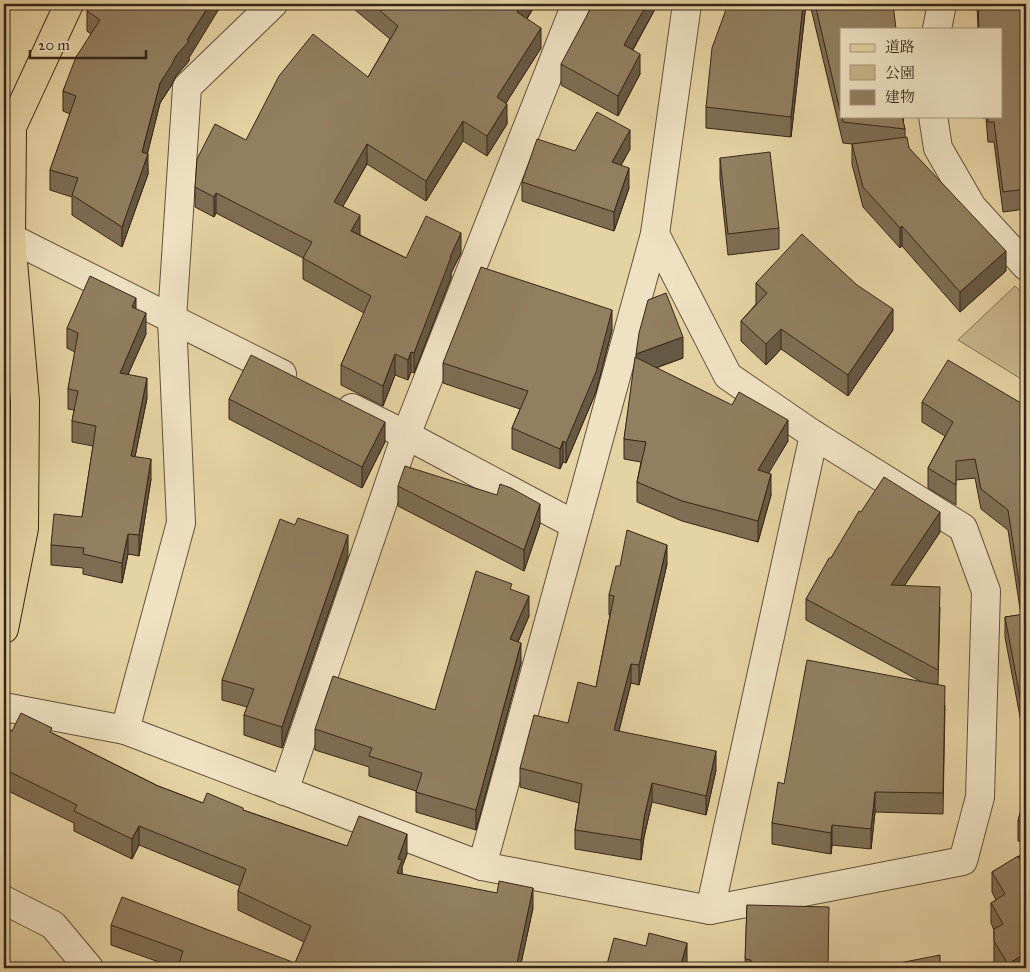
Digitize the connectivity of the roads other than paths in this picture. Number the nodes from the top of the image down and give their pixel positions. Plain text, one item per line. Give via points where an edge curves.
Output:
1 (69, 4) edge
2 (274, 4) edge
3 (576, 4) edge
4 (687, 4) edge
5 (942, 4) edge
6 (937, 28) edge
7 (933, 118) edge
8 (655, 234) junction
9 (11, 238) junction
10 (1026, 266) edge
11 (172, 319) junction
12 (302, 383) edge
13 (328, 396) edge
14 (406, 435) junction
15 (814, 435) junction
16 (575, 525) junction
17 (4, 630) edge
18 (4, 708) edge
19 (125, 730) junction
20 (284, 791) junction
21 (482, 866) junction
22 (4, 900) edge
23 (710, 910) junction
24 (89, 968) edge

1 - 9 main road via 12,127
2 - 11 street via 187,87
3 - 14 street
4 - 8 street
5 - 6 street
7 - 10 street via 938,148 972,207
8 - 15 street via 728,376
8 - 16 street
9 - 11 street
9 - 17 main road via 25,401 24,528
11 - 12 street
11 - 19 street via 181,523
13 - 14 street
14 - 16 street
14 - 20 street
15 - 23 street
15 - 23 street via 962,528 986,591 980,797 963,862
16 - 21 street
18 - 19 street
19 - 20 street
20 - 21 street
21 - 23 street
22 - 24 street via 53,925

